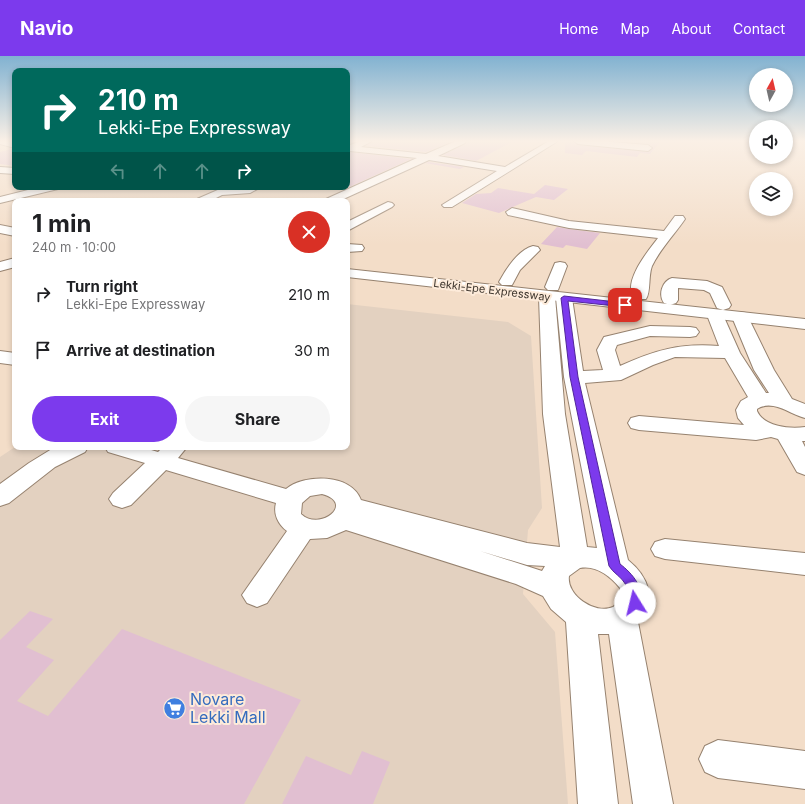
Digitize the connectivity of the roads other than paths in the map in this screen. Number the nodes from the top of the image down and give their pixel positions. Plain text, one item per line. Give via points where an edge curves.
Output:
1 (385, 176) edge
2 (497, 176) edge
3 (42, 190) edge
4 (250, 190) edge
5 (207, 198) edge
6 (337, 198) edge
7 (0, 200) edge
8 (388, 205) dead end
9 (448, 205) dead end
10 (512, 212) dead end
11 (679, 219) dead end
12 (350, 225) edge
13 (667, 235) junction
14 (533, 250) dead end
15 (12, 263) edge
16 (350, 266) edge
17 (560, 266) dead end
18 (0, 267) edge
19 (375, 272) junction
20 (350, 273) edge
21 (507, 282) junction
22 (555, 294) junction
23 (640, 296) junction
24 (719, 310) junction
25 (805, 314) edge
26 (740, 317) junction
27 (557, 319) junction
28 (805, 324) edge
29 (690, 332) dead end
30 (731, 353) junction
31 (0, 357) edge
32 (12, 359) edge
33 (614, 376) junction
34 (574, 377) junction
35 (760, 400) junction
36 (785, 403) junction
37 (805, 412) edge
38 (639, 423) dead end
39 (787, 433) edge
40 (67, 450) edge
41 (139, 450) edge
42 (169, 454) edge
43 (805, 467) edge
44 (0, 497) edge
45 (122, 499) dead end
46 (291, 499) junction
47 (347, 513) junction
48 (303, 528) junction
49 (665, 549) dead end
50 (575, 559) junction
51 (805, 564) edge
52 (615, 566) junction
53 (554, 588) junction
54 (257, 595) dead end
55 (581, 616) junction
56 (622, 617) junction
57 (718, 759) dead end
58 (805, 770) edge
59 (598, 804) edge
60 (653, 804) edge

1 - 6 main road
2 - 9 main road
3 - 7 main road
4 - 5 main road via 220,192
8 - 12 main road
10 - 13 main road via 573,225
11 - 13 main road
13 - 23 main road via 646,264 641,276
14 - 21 main road via 514,268
15 - 18 main road
16 - 19 main road, Lekki-Epe Expressway
17 - 22 main road
19 - 20 main road, Lekki-Epe Expressway
19 - 21 main road, Lekki-Epe Expressway
19 - 22 main road, Lekki-Epe Expressway
21 - 22 main road, Lekki-Epe Expressway
22 - 23 main road, Lekki-Epe Expressway
22 - 24 main road, Lekki-Epe Expressway
22 - 27 main road
23 - 24 main road, Lekki-Epe Expressway
24 - 25 main road, Lekki-Epe Expressway
24 - 26 main road, Lekki-Epe Expressway
24 - 30 main road
26 - 28 main road, Lekki-Epe Expressway
26 - 36 main road via 764,370
27 - 34 main road
27 - 50 main road via 554,414
29 - 33 main road via 650,331 610,341 606,350
30 - 33 main road via 672,352
30 - 35 main road
31 - 32 main road
33 - 34 main road
34 - 52 main road
35 - 36 main road
35 - 39 main road via 747,406 748,417 755,423
36 - 37 main road
38 - 39 main road via 756,433
39 - 43 main road
40 - 44 main road via 48,461
41 - 42 main road
42 - 45 main road
42 - 46 main road
46 - 47 main road via 302,490 322,486 340,490 349,500
46 - 48 main road via 287,510 288,517 294,524
47 - 48 main road via 324,529
47 - 50 main road via 527,554
47 - 53 main road
48 - 54 main road
49 - 51 main road
50 - 52 main road via 595,558
50 - 53 main road via 564,563 557,570
52 - 56 main road via 632,583 635,593 635,603
53 - 55 main road via 564,604
55 - 56 main road via 609,621
55 - 59 main road
56 - 60 main road
57 - 58 main road

